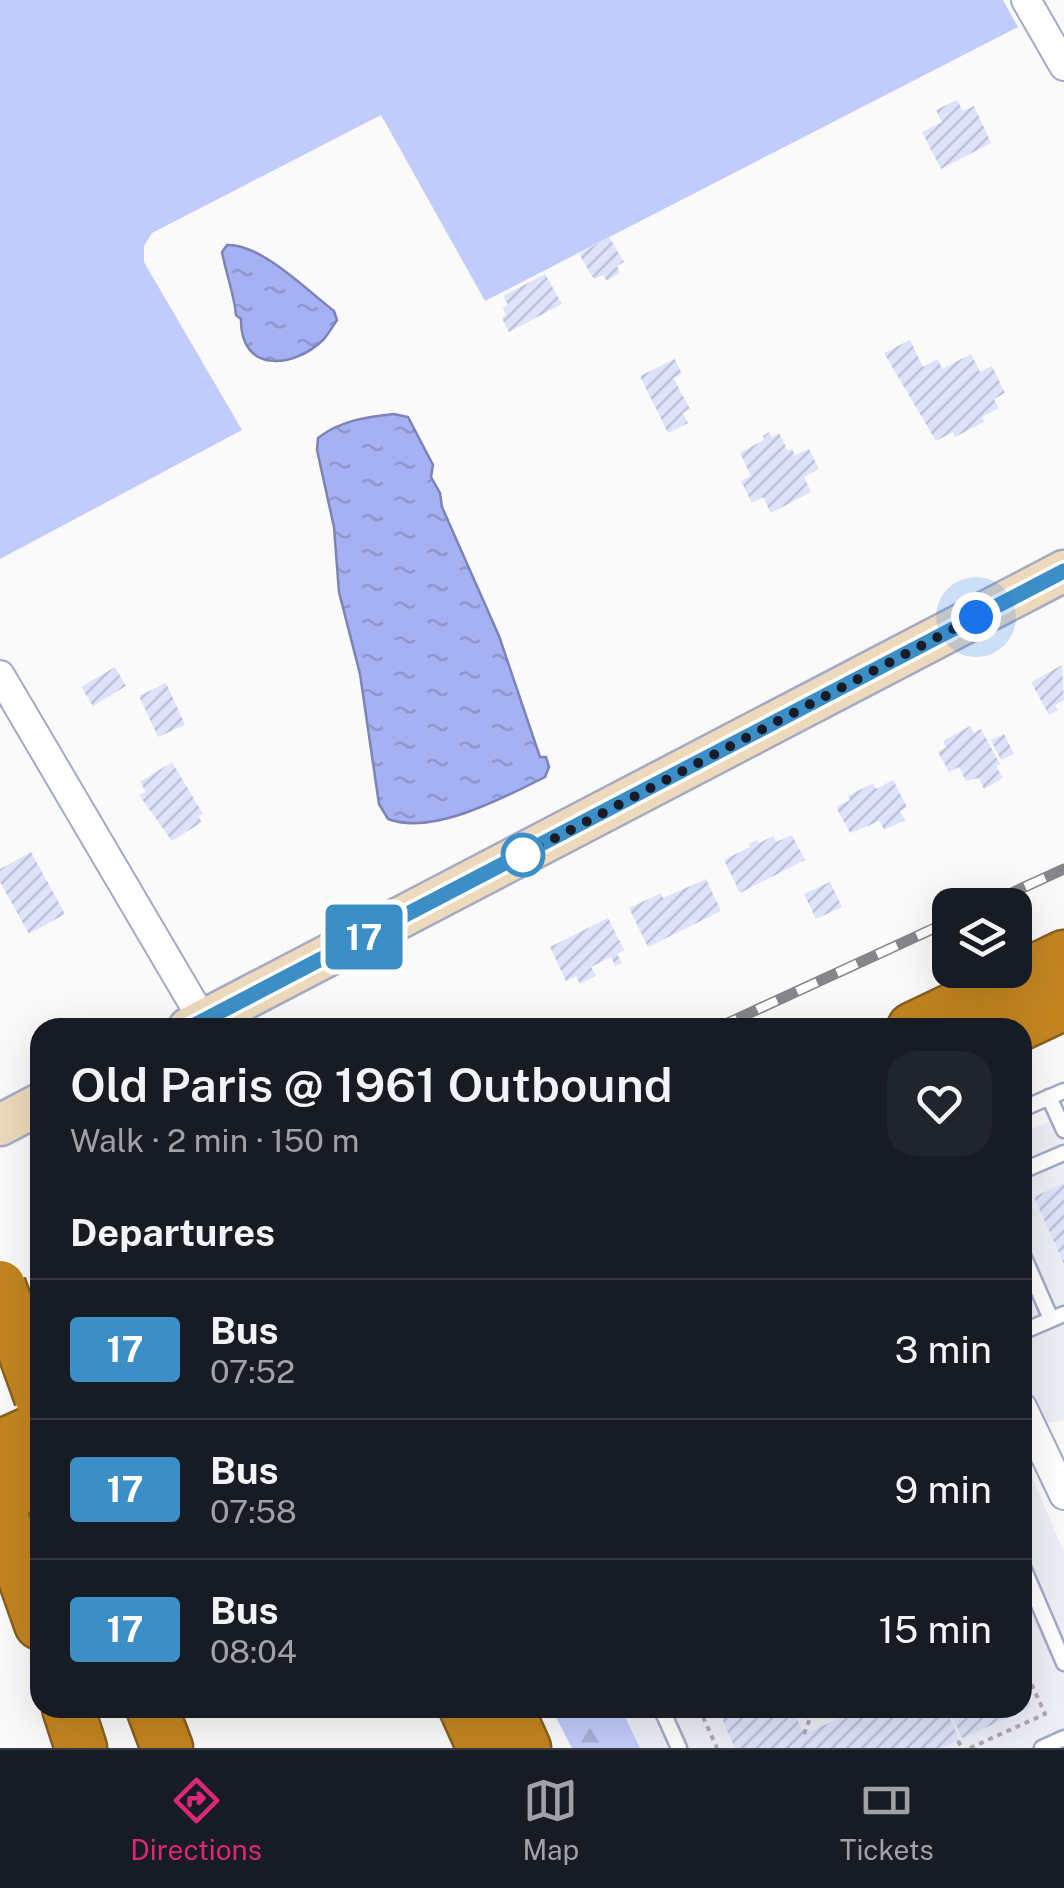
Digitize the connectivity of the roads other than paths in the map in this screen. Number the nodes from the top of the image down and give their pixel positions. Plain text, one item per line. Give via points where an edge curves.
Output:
1 (1026, 0) edge
2 (1064, 66) edge
3 (1064, 571) edge
4 (0, 675) edge
5 (1064, 956) edge
6 (1064, 1004) edge
7 (193, 1018) edge
8 (207, 1018) edge
9 (934, 1018) edge
10 (1032, 1019) edge
11 (1057, 1094) edge
12 (1032, 1105) edge
13 (30, 1109) edge
14 (0, 1125) edge
15 (1064, 1130) edge
16 (1064, 1153) edge
17 (1032, 1167) edge
18 (1032, 1270) edge
19 (0, 1286) edge
20 (1058, 1316) edge
21 (1032, 1328) edge
22 (30, 1369) edge
23 (1032, 1428) edge
24 (30, 1432) edge
25 (0, 1446) edge
26 (30, 1484) edge
27 (1064, 1495) edge
28 (0, 1498) edge
29 (0, 1510) edge
30 (1032, 1588) edge
31 (30, 1594) edge
32 (1064, 1663) edge
33 (62, 1718) edge
34 (71, 1718) edge
35 (156, 1718) edge
36 (470, 1718) edge
37 (512, 1718) edge
38 (665, 1718) edge
39 (1064, 1738) edge
40 (66, 1748) edge
41 (81, 1748) edge
42 (167, 1748) edge
43 (483, 1748) edge
44 (525, 1748) edge
45 (680, 1748) edge
46 (1042, 1748) edge

1 - 2 street
3 - 8 street
4 - 7 street
5 - 9 highway
6 - 10 highway
11 - 12 lane
11 - 15 lane
13 - 14 street
16 - 17 lane
18 - 20 lane
19 - 22 highway, bridge
20 - 21 lane
23 - 27 street
24 - 25 highway
26 - 28 highway
29 - 31 highway
30 - 32 lane
33 - 40 highway
34 - 41 highway
35 - 42 highway
36 - 43 highway
37 - 44 highway
38 - 45 lane
39 - 46 lane

